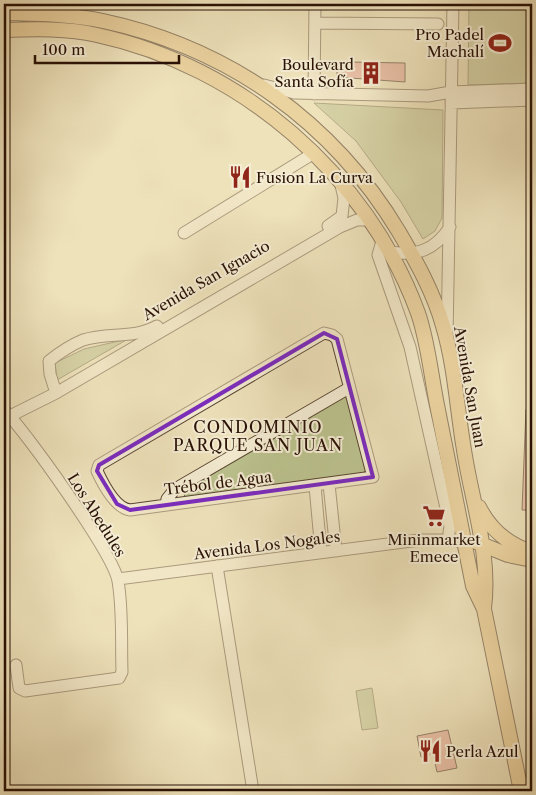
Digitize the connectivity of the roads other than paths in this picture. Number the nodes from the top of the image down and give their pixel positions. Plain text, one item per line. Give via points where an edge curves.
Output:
1 (315, 4) edge
2 (453, 4) edge
3 (4, 13) edge
4 (315, 22) junction
5 (438, 24) dead end
6 (4, 30) edge
7 (253, 81) junction
8 (532, 89) edge
9 (314, 94) junction
10 (451, 97) junction
11 (532, 100) edge
12 (314, 153) junction
13 (340, 183) junction
14 (369, 220) junction
15 (450, 227) junction
16 (184, 234) dead end
17 (385, 246) junction
18 (412, 253) junction
19 (249, 277) junction
20 (147, 336) junction
21 (447, 342) junction
22 (350, 388) junction
23 (56, 393) junction
24 (7, 413) edge
25 (329, 484) junction
26 (315, 486) junction
27 (470, 489) junction
28 (166, 505) junction
29 (459, 517) junction
30 (449, 533) junction
31 (419, 540) junction
32 (464, 544) junction
33 (484, 546) junction
34 (336, 551) junction
35 (321, 552) junction
36 (532, 552) edge
37 (508, 556) junction
38 (532, 560) edge
39 (218, 566) junction
40 (118, 579) junction
41 (487, 584) junction
42 (484, 609) junction
43 (16, 665) dead end
44 (526, 788) edge
45 (253, 791) edge

1 - 4 street
2 - 10 street
3 - 7 main road, Avenida San Juan via 103,21 191,49
4 - 5 street
4 - 9 street
6 - 12 main road, Avenida San Juan via 96,34 162,54 253,102
7 - 9 street via 278,90
7 - 18 main road, Avenida San Juan via 268,89 317,130 357,171
8 - 10 street
9 - 10 street
10 - 11 street
10 - 15 street
12 - 13 main road, Avenida San Juan
12 - 16 street
13 - 14 main road, Avenida San Juan
13 - 19 street, Avenida San Ignacio via 344,208 337,222
14 - 17 main road, Avenida San Juan
14 - 19 street, Avenida San Ignacio via 349,222
15 - 18 street via 441,241
15 - 21 street
17 - 18 street
17 - 29 main road, Avenida San Juan via 422,326
17 - 30 street via 378,255 410,347
18 - 21 main road, Avenida San Juan via 443,324
19 - 20 street, Avenida San Ignacio
20 - 23 street, Avenida San Ignacio
20 - 23 street, Avenida San Ignacio via 84,340 60,352 49,361
21 - 27 main road, Avenida San Juan
22 - 25 street, Trébol de Agua via 373,477
22 - 28 street via 175,489
22 - 28 street, Trébol de Agua via 337,339 324,333 101,463 97,471 123,509
23 - 24 street, Avenida San Ignacio
24 - 40 street, Los Abedules via 66,492 108,557
25 - 26 street, Trébol de Agua
25 - 34 street
26 - 28 street, Trébol de Agua
26 - 35 street
27 - 33 main road, Avenida San Juan
27 - 36 main road via 489,524 506,539
29 - 30 street, Avenida Los Nogales
29 - 32 main road, Avenida San Juan
29 - 33 main road via 471,537
30 - 31 street, Avenida Los Nogales
31 - 32 street, Avenida Los Nogales via 456,540
31 - 34 street, Avenida Los Nogales
32 - 42 main road, Avenida San Juan via 473,586
33 - 37 main road
33 - 41 main road, Avenida San Juan
34 - 35 street, Avenida Los Nogales
35 - 39 street, Avenida Los Nogales
37 - 38 main road
37 - 41 main road via 497,561
39 - 40 street, Avenida Los Nogales
39 - 45 street
40 - 43 street, Los Abedules via 122,672 119,678 25,691 19,688
41 - 42 main road, Avenida San Juan
42 - 44 main road, Avenida San Juan

